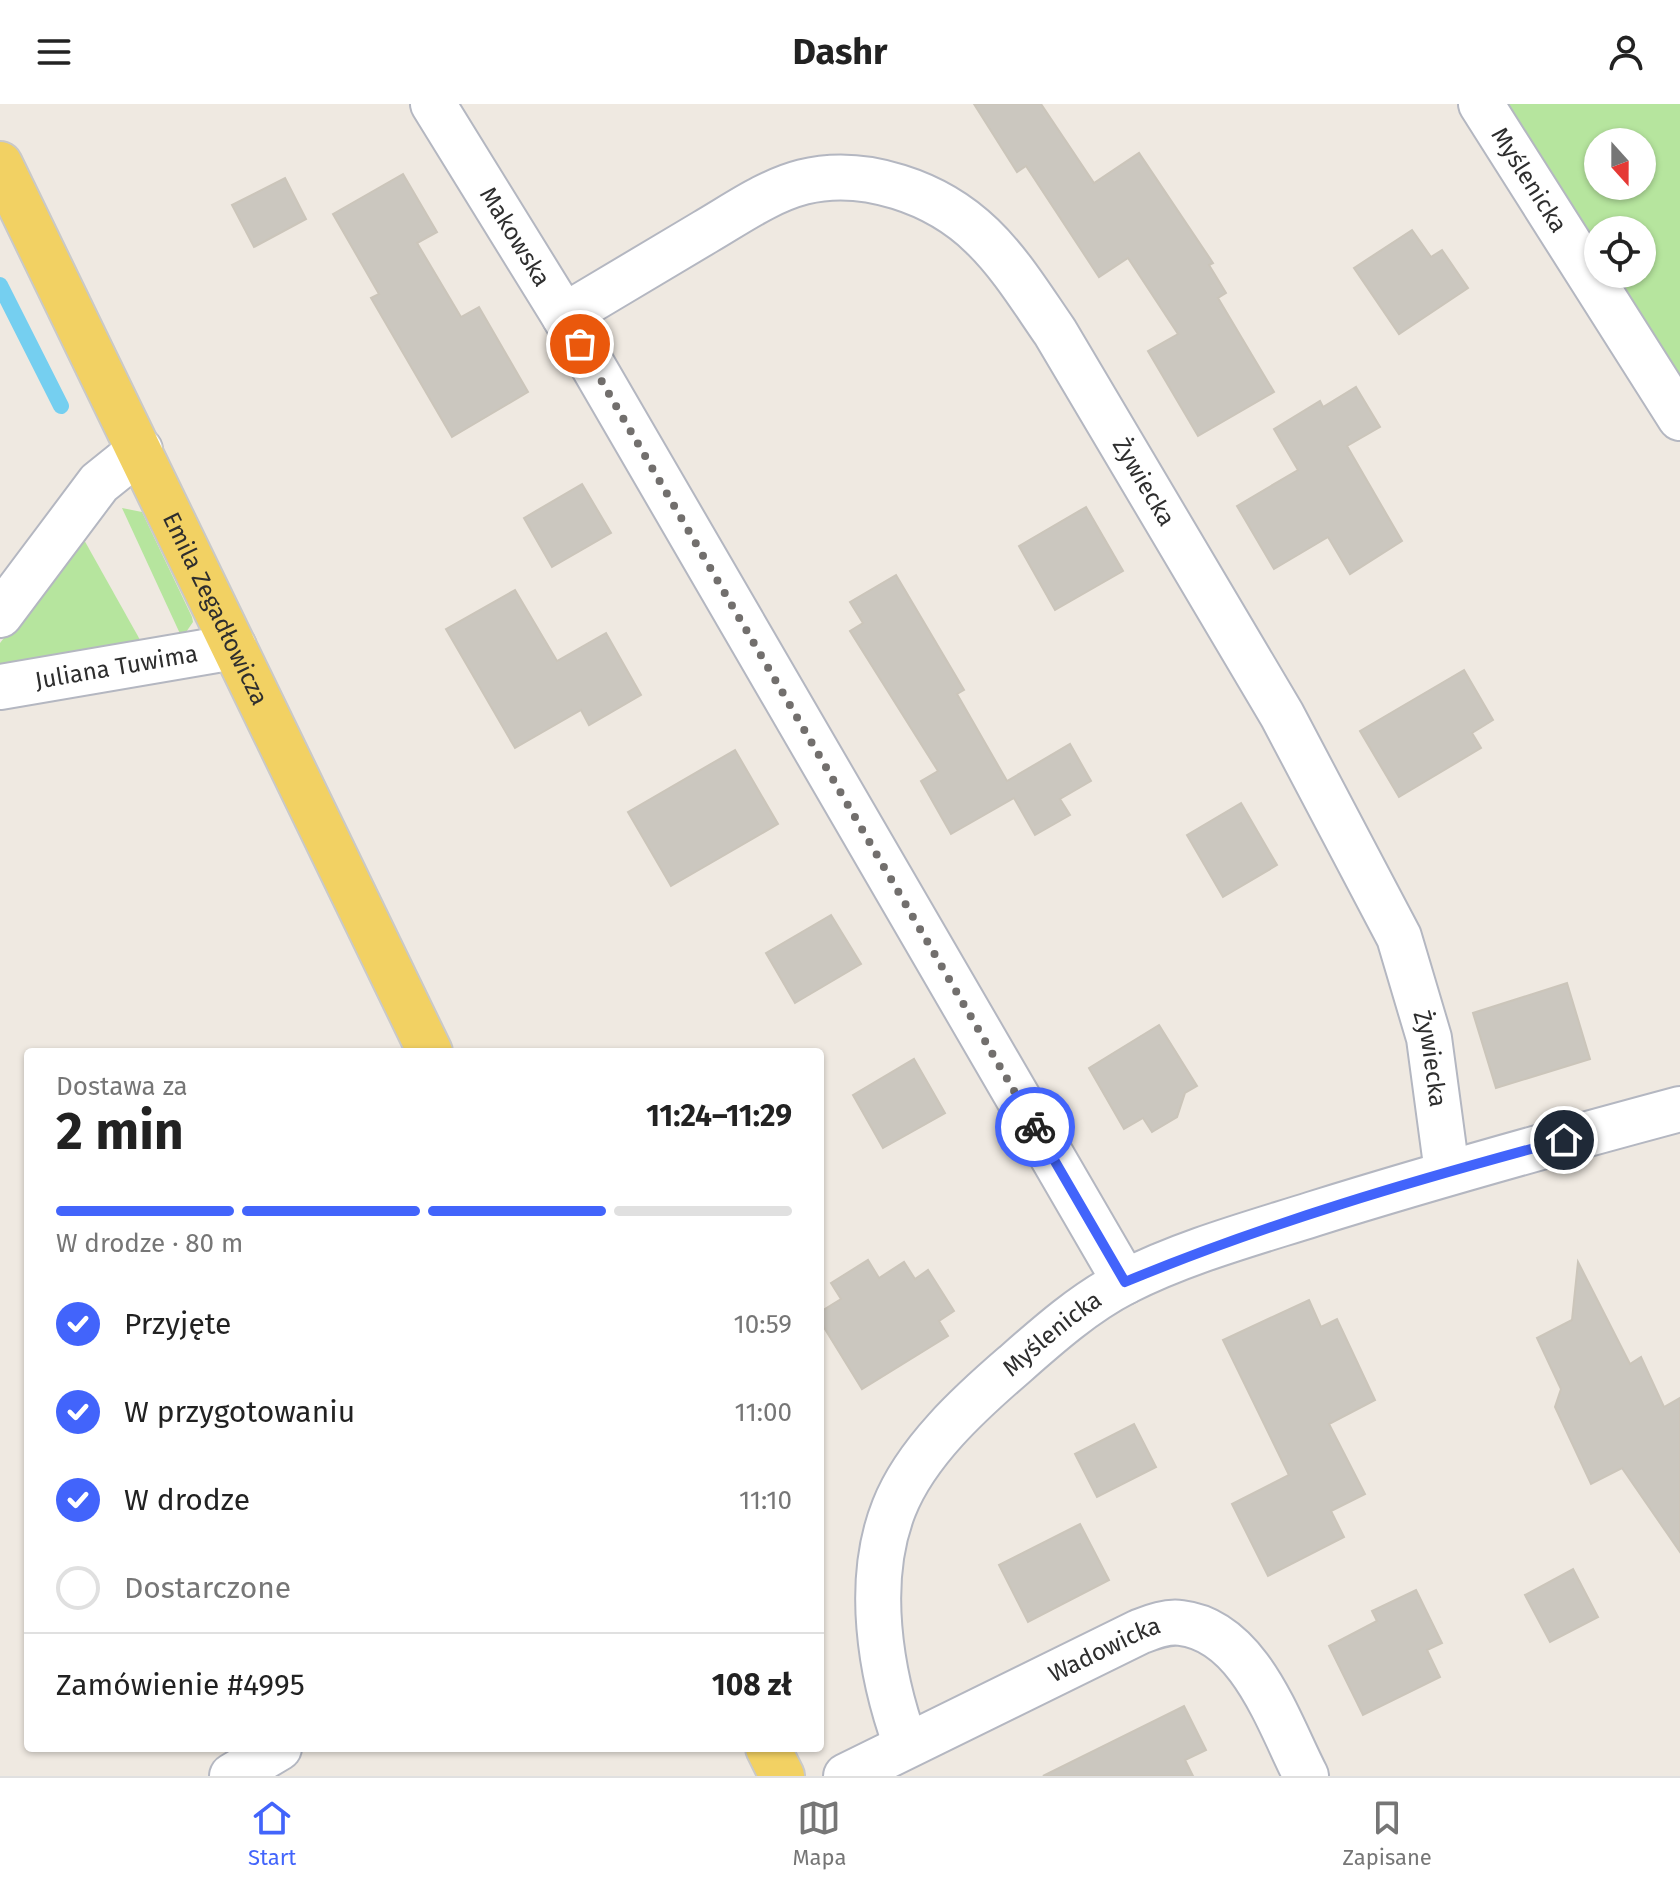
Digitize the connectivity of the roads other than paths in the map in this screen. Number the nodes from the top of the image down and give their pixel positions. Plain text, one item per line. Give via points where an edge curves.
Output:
1 (433, 104) edge
2 (1481, 104) edge
3 (0, 164) edge
4 (564, 316) junction
5 (1680, 418) edge
6 (140, 450) junction
7 (0, 615) edge
8 (234, 647) junction
9 (0, 687) edge
10 (428, 1048) edge
11 (1680, 1109) edge
12 (1447, 1172) junction
13 (1125, 1282) junction
14 (906, 1745) junction
15 (272, 1752) edge
16 (770, 1752) edge
17 (232, 1776) edge
18 (782, 1776) edge
19 (846, 1776) edge
20 (1306, 1776) edge

1 - 4 street, Makowska
2 - 5 street, Myślenicka
3 - 6 main road, Emila Zegadłowicza
4 - 12 street, Żywiecka via 761,199 803,182 880,181 955,214 982,235 1055,332 1282,715 1369,875 1399,937 1429,1038
4 - 13 street, Makowska
6 - 7 street via 99,483
6 - 8 main road, Emila Zegadłowicza
8 - 9 street, Juliana Tuwima
8 - 10 main road, Emila Zegadłowicza
11 - 12 street, Myślenicka
12 - 13 street, Myślenicka via 1251,1234
13 - 14 street, Myślenicka via 1051,1332 990,1385 933,1446 894,1507 882,1566 881,1631 890,1697
14 - 19 street, Wadowicka
14 - 20 street, Wadowicka via 1139,1632 1182,1623 1216,1638 1248,1667
15 - 17 street
16 - 18 main road

